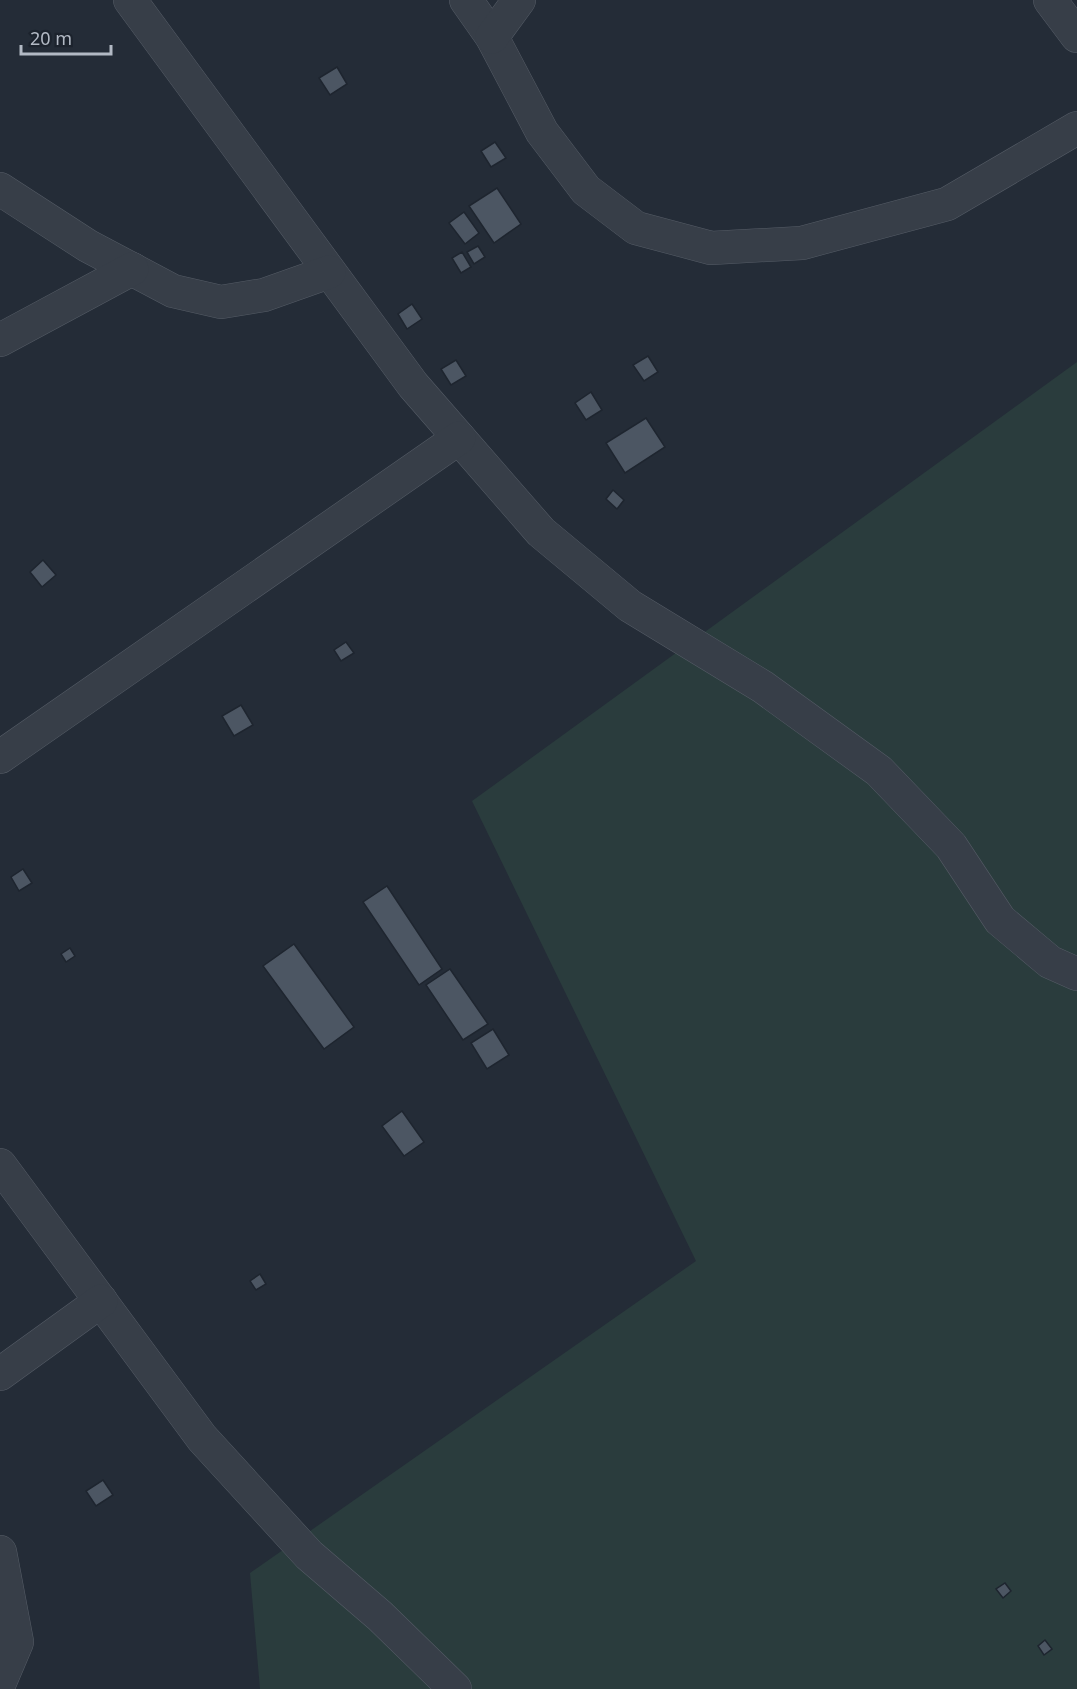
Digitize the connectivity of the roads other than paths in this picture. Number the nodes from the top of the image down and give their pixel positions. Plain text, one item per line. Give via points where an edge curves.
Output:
1 (130, 0) edge
2 (466, 0) edge
3 (519, 0) edge
4 (1050, 0) edge
5 (1077, 36) edge
6 (492, 37) junction
7 (1077, 128) edge
8 (0, 189) edge
9 (132, 269) junction
10 (329, 272) junction
11 (0, 340) edge
12 (459, 438) junction
13 (0, 757) edge
14 (1077, 974) edge
15 (0, 1165) edge
16 (100, 1301) junction
17 (0, 1374) edge
18 (0, 1552) edge
19 (0, 1682) edge
20 (455, 1689) edge

1 - 10 street
2 - 6 street
3 - 6 street
4 - 5 street
6 - 7 street via 542,132 586,190 636,228 711,248 802,243 947,204
8 - 9 street via 88,246
9 - 10 street via 173,291 221,302 264,295
9 - 11 street
10 - 12 street via 413,386
12 - 13 street
12 - 14 street via 541,532 630,606 763,687 879,771 951,846 1000,920 1050,962
15 - 16 street
16 - 17 street
16 - 20 street via 202,1438 262,1505 309,1555 380,1616
18 - 19 street via 18,1642

